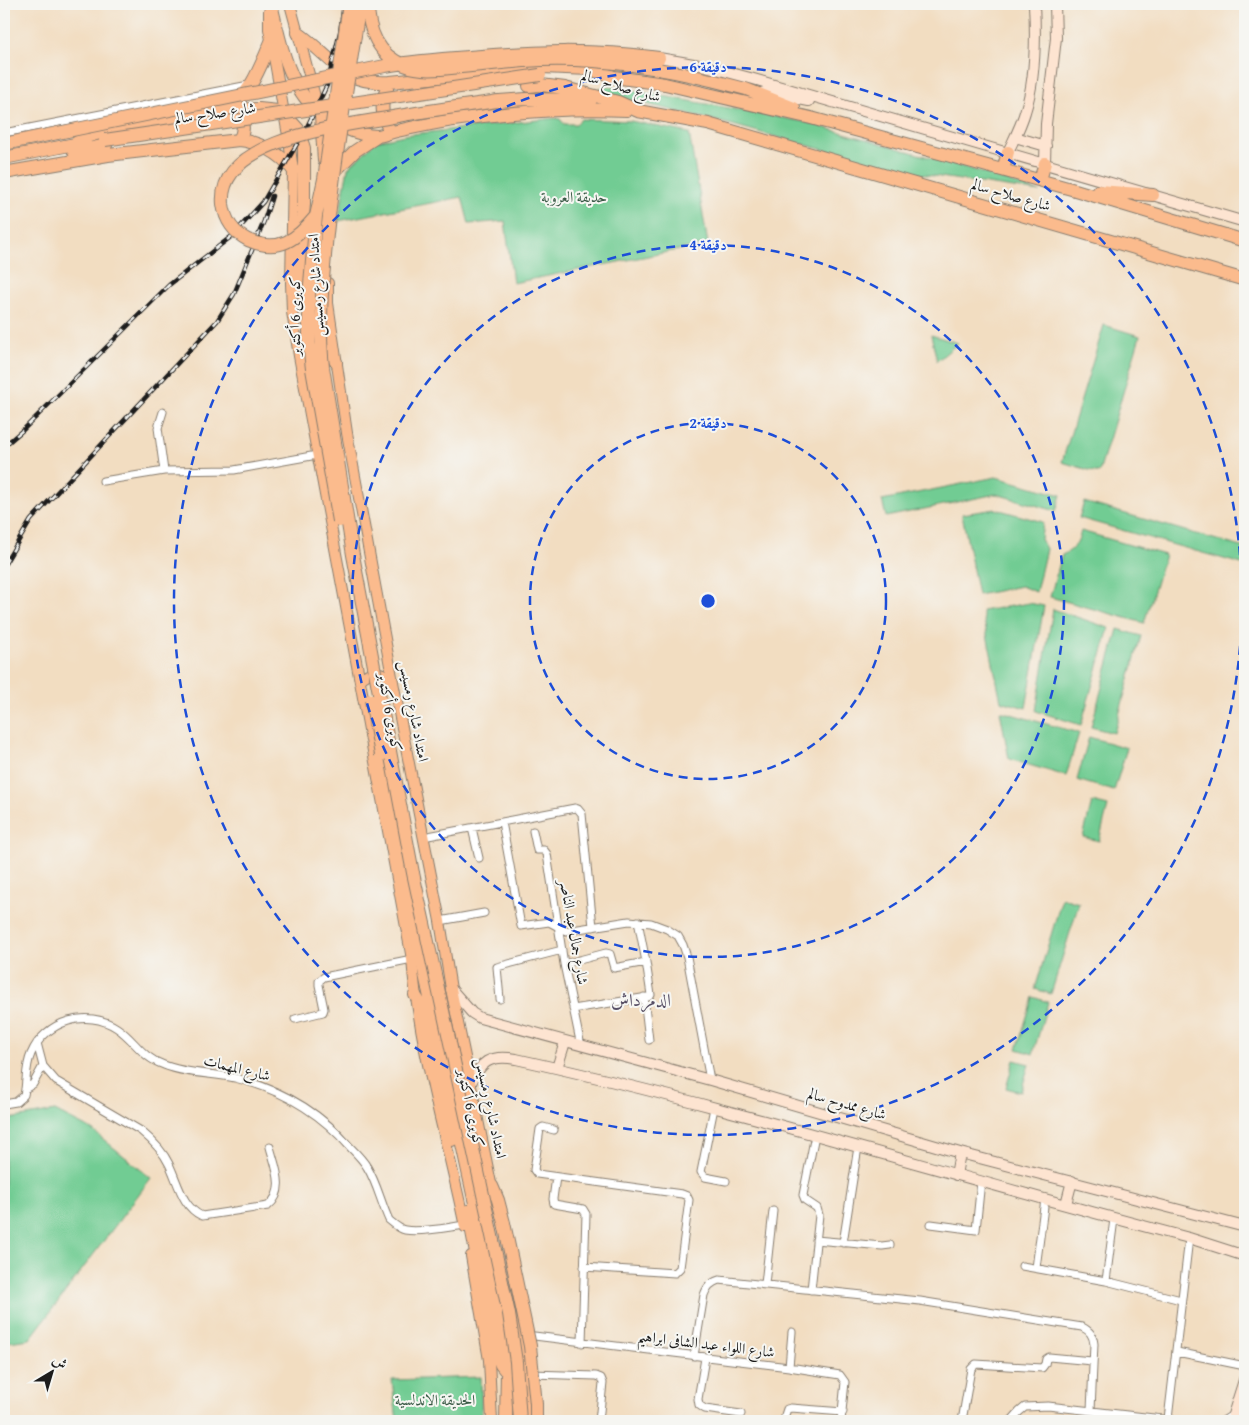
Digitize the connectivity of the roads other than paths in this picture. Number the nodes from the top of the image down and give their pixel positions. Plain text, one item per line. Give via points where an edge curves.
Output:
1 (270, 4) edge
2 (290, 4) edge
3 (349, 4) edge
4 (360, 4) edge
5 (368, 4) edge
6 (1034, 4) edge
7 (1055, 4) edge
8 (298, 32) junction
9 (271, 42) junction
10 (659, 58) joint
11 (601, 72) junction
12 (390, 82) junction
13 (252, 85) junction
14 (746, 88) junction
15 (618, 102) junction
16 (840, 103) junction
17 (227, 110) junction
18 (638, 111) junction
19 (284, 115) junction
20 (320, 115) junction
21 (811, 118) junction
22 (4, 132) edge
23 (384, 134) junction
24 (1015, 137) junction
25 (238, 140) junction
26 (105, 142) junction
27 (76, 143) junction
28 (4, 144) edge
29 (1046, 146) junction
30 (1008, 152) junction
31 (4, 158) edge
32 (1045, 163) junction
33 (42, 166) junction
34 (293, 170) junction
35 (1003, 170) junction
36 (4, 173) edge
37 (1040, 180) junction
38 (324, 184) junction
39 (1075, 190) junction
40 (1153, 195) junction
41 (316, 216) junction
42 (1245, 222) edge
43 (1245, 241) edge
44 (1245, 280) edge
45 (336, 362) junction
46 (163, 412) dead end
47 (316, 455) junction
48 (164, 471) junction
49 (103, 481) dead end
50 (360, 502) junction
51 (327, 505) junction
52 (360, 680) junction
53 (393, 682) junction
54 (502, 822) junction
55 (472, 828) junction
56 (533, 831) dead end
57 (423, 837) junction
58 (479, 858) dead end
59 (484, 913) dead end
60 (440, 921) junction
61 (638, 921) junction
62 (594, 927) junction
63 (558, 928) junction
64 (562, 950) junction
65 (412, 959) junction
66 (646, 962) junction
67 (564, 964) junction
68 (451, 989) junction
69 (415, 995) junction
70 (644, 997) junction
71 (500, 999) dead end
72 (573, 1009) junction
73 (295, 1019) dead end
74 (649, 1040) dead end
75 (565, 1042) junction
76 (37, 1043) junction
77 (581, 1046) junction
78 (44, 1066) junction
79 (557, 1068) junction
80 (710, 1080) junction
81 (470, 1085) junction
82 (26, 1089) junction
83 (4, 1104) edge
84 (714, 1108) junction
85 (554, 1130) dead end
86 (815, 1135) junction
87 (270, 1147) dead end
88 (858, 1147) junction
89 (960, 1153) junction
90 (956, 1174) junction
91 (556, 1177) junction
92 (981, 1181) junction
93 (726, 1182) dead end
94 (1072, 1182) junction
95 (492, 1186) junction
96 (1045, 1199) junction
97 (1066, 1204) junction
98 (773, 1211) dead end
99 (1114, 1219) junction
100 (931, 1224) dead end
101 (465, 1225) junction
102 (1245, 1227) edge
103 (1189, 1238) junction
104 (816, 1240) junction
105 (843, 1243) junction
106 (890, 1245) dead end
107 (1245, 1255) edge
108 (1022, 1266) dead end
109 (584, 1267) junction
110 (1036, 1268) junction
111 (1106, 1281) junction
112 (765, 1284) junction
113 (811, 1290) junction
114 (1181, 1300) junction
115 (792, 1332) dead end
116 (521, 1335) junction
117 (582, 1343) junction
118 (1177, 1352) junction
119 (694, 1356) junction
120 (705, 1358) junction
121 (1092, 1361) junction
122 (1245, 1366) edge
123 (789, 1367) junction
124 (507, 1372) junction
125 (526, 1374) junction
126 (1245, 1377) edge
127 (1245, 1406) edge
128 (1090, 1410) junction
129 (843, 1412) junction
130 (741, 1414) dead end
131 (785, 1415) dead end
132 (1147, 1419) edge
133 (1168, 1419) junction
134 (1235, 1419) edge
135 (492, 1421) edge
136 (506, 1421) edge
137 (520, 1421) edge
138 (529, 1421) edge
139 (536, 1421) edge
140 (599, 1421) edge
141 (842, 1421) edge
142 (962, 1421) edge
143 (1011, 1421) edge
144 (1180, 1421) edge
145 (1223, 1421) edge

1 - 9 main road, امتداد شارع رمسيس
1 - 20 highway via 292,77
2 - 8 main road, امتداد شارع رمسيس
3 - 41 highway, كوبرى 6 أكتوبر, bridge
4 - 137 highway, كوبرى 6 أكتوبر, bridge via 325,258 321,297 322,367 412,873 509,1314
5 - 14 highway, bridge via 369,24 378,44 393,60 413,68 540,60 578,61 653,68
6 - 24 main road via 1030,88 1025,114
7 - 29 main road via 1056,38
8 - 12 highway via 350,76 365,81
8 - 20 main road, امتداد شارع رمسيس
9 - 13 highway
9 - 19 main road, امتداد شارع رمسيس
10 - 16 main road via 735,74
10 - 28 highway, bridge via 550,51 409,62
11 - 12 highway via 542,67
11 - 21 highway, شارع صلاح سالم
11 - 26 highway, شارع صلاح سالم, bridge via 540,75
12 - 23 highway via 383,103
13 - 17 highway
13 - 22 street
14 - 16 main road via 820,103
14 - 21 highway via 790,105
15 - 18 highway, شارع صلاح سالم
15 - 26 highway, شارع صلاح سالم, bridge via 541,85
15 - 41 highway, bridge via 499,100 287,138 242,163 231,174 225,189 223,206 230,224 244,238 259,244 276,245 293,239
16 - 30 main road
17 - 19 highway via 272,110
17 - 25 highway via 241,119 242,134
17 - 27 highway via 102,132
18 - 23 highway via 585,109 517,113 449,121
18 - 44 highway, شارع صلاح سالم via 708,124
19 - 34 main road, امتداد شارع رمسيس
19 - 45 highway via 294,123 304,148 301,288 314,322
20 - 23 highway via 354,132
20 - 38 main road, امتداد شارع رمسيس
21 - 35 highway, شارع صلاح سالم
23 - 38 highway via 355,151
24 - 29 main road
24 - 30 main road
25 - 33 highway
25 - 34 highway via 264,147 280,156
26 - 27 highway, شارع صلاح سالم
26 - 33 highway, شارع صلاح سالم via 69,153
27 - 31 highway, شارع صلاح سالم
29 - 32 main road
30 - 32 main road
30 - 35 highway
32 - 37 highway
32 - 40 main road
33 - 36 highway, شارع صلاح سالم
34 - 47 main road, امتداد شارع رمسيس via 292,312
35 - 37 highway, شارع صلاح سالم
37 - 39 highway, شارع صلاح سالم
38 - 45 main road, امتداد شارع رمسيس via 328,228 328,303
39 - 40 highway
39 - 43 highway, شارع صلاح سالم
40 - 42 main road
41 - 124 highway, كوبرى 6 أكتوبر, bridge via 309,295 312,369 403,874 495,1295
45 - 50 main road, امتداد شارع رمسيس
46 - 48 street via 158,428
47 - 48 street via 234,470
47 - 51 main road, امتداد شارع رمسيس
48 - 49 street
50 - 51 main road via 356,515 345,521 336,517
50 - 53 main road, امتداد شارع رمسيس
51 - 52 main road, امتداد شارع رمسيس
52 - 53 main road via 373,671 381,672
52 - 65 main road, امتداد شارع رمسيس
53 - 57 main road, امتداد شارع رمسيس
54 - 55 street
54 - 62 street via 575,808 580,811
54 - 63 street via 521,925 549,922
55 - 57 street
55 - 58 street
56 - 63 street, شارع جمال عبد الناصر via 537,850 544,850 547,854
57 - 60 main road, امتداد شارع رمسيس
59 - 60 street
60 - 68 main road, امتداد شارع رمسيس
61 - 62 street
61 - 66 street
61 - 80 street via 668,929 678,936 683,945
62 - 63 street via 566,932
63 - 64 street, شارع جمال عبد الناصر
64 - 67 street, شارع جمال عبد الناصر
64 - 71 street via 497,966
65 - 69 main road, امتداد شارع رمسيس
65 - 73 street via 324,976 319,985 323,1012
66 - 67 street via 614,968 610,954 606,952
66 - 70 street via 651,995
67 - 72 street, شارع جمال عبد الناصر
68 - 75 main road, شارع ممدوح سالم via 480,1018
68 - 81 main road, امتداد شارع رمسيس
69 - 101 main road, امتداد شارع رمسيس
69 - 124 highway via 424,1010 467,1204 495,1351
70 - 72 street
70 - 74 street
72 - 77 street, شارع جمال عبد الناصر
75 - 77 main road, شارع ممدوح سالم
75 - 79 main road
76 - 78 street
76 - 82 street, شارع المهمات via 30,1055
76 - 101 street, شارع المهمات via 63,1022 82,1018 101,1020 118,1029 147,1056 165,1066 233,1078 280,1093 323,1120 347,1142 367,1166 389,1220 396,1226 414,1230
77 - 80 main road, شارع ممدوح سالم
78 - 82 street
78 - 87 street via 65,1087 152,1140 169,1163 186,1203 202,1216 272,1203 279,1185
79 - 81 main road via 511,1058 494,1059 482,1064
79 - 84 main road
80 - 89 main road, شارع ممدوح سالم
81 - 95 main road, امتداد شارع رمسيس
82 - 83 street via 21,1099
84 - 86 main road
84 - 93 street via 701,1172 705,1177
85 - 91 street via 540,1128 534,1170 537,1174
86 - 88 main road
86 - 104 street via 803,1195 818,1210
88 - 90 main road
88 - 105 street
89 - 90 main road
89 - 94 main road, شارع ممدوح سالم
90 - 92 main road
91 - 109 street via 554,1204 585,1211
91 - 109 street via 682,1194 689,1200 680,1268 675,1273
92 - 96 main road
92 - 100 street via 976,1230
94 - 97 main road
94 - 102 main road, شارع ممدوح سالم
95 - 116 main road, امتداد شارع رمسيس
95 - 139 highway, bridge via 504,1223 530,1346
96 - 97 main road
96 - 110 street
97 - 99 main road
98 - 112 street
99 - 103 main road
99 - 111 street
101 - 135 main road, امتداد شارع رمسيس via 489,1360
103 - 107 main road
103 - 114 street
104 - 105 street
104 - 113 street
105 - 106 street
108 - 110 street
109 - 117 street
110 - 111 street
111 - 114 street
112 - 113 street
112 - 119 street via 719,1280 706,1288
113 - 121 street via 920,1301 1082,1327 1094,1339
114 - 118 street
115 - 123 street
116 - 117 street, شارع اللواء عبد الشافى ابراهيم
116 - 125 main road, امتداد شارع رمسيس
117 - 119 street, شارع اللواء عبد الشافى ابراهيم
118 - 122 street
118 - 133 street
119 - 120 street, شارع اللواء عبد الشافى ابراهيم
120 - 123 street, شارع اللواء عبد الشافى ابراهيم
120 - 130 street via 699,1405 705,1409
121 - 128 street
121 - 142 street via 1049,1357 1042,1368 976,1364 971,1369
123 - 129 street, شارع اللواء عبد الشافى ابراهيم via 843,1377
124 - 136 highway, كوبرى 6 أكتوبر
125 - 138 main road, امتداد شارع رمسيس
125 - 140 street via 601,1378
126 - 134 main road
127 - 134 main road
128 - 132 street
128 - 143 street via 1032,1406 1019,1412
129 - 131 street via 791,1408
129 - 141 street, شارع اللواء عبد الشافى ابراهيم
132 - 133 street
133 - 144 street
134 - 145 street

